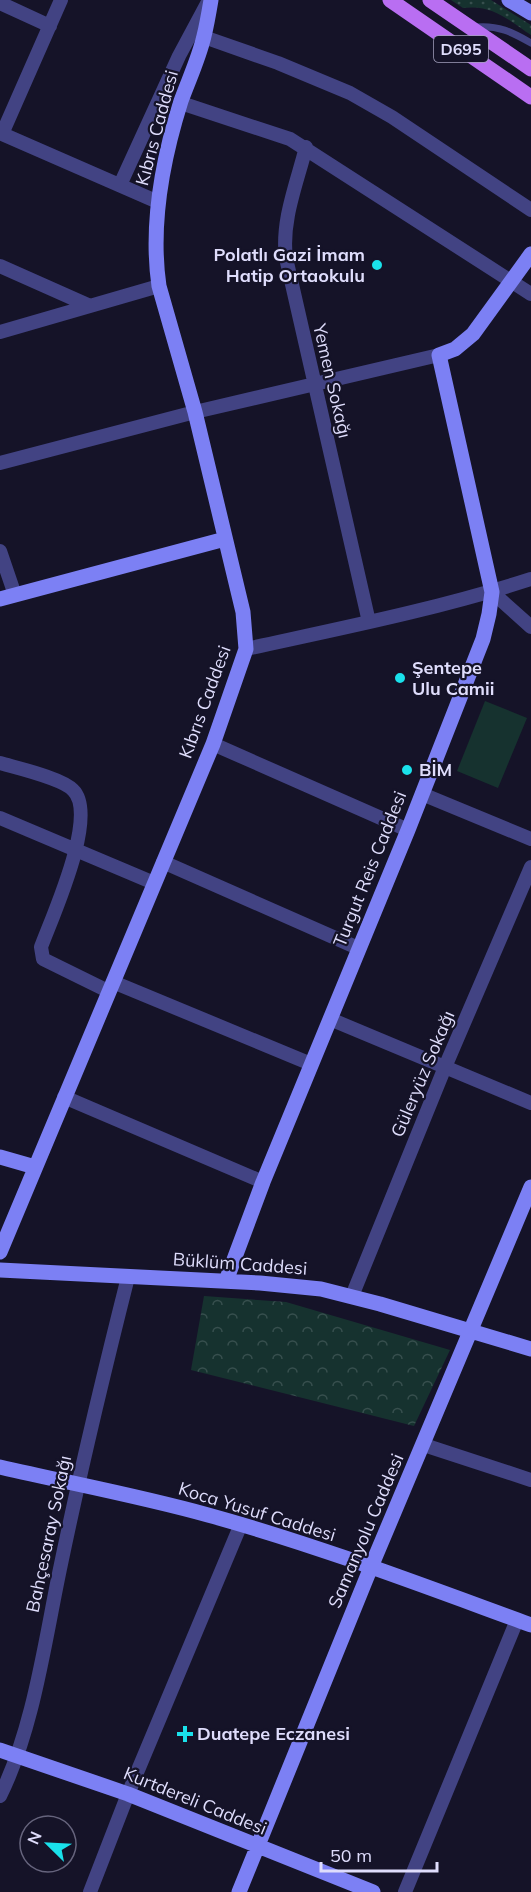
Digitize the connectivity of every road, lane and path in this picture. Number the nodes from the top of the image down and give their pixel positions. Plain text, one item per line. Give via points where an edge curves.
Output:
1 (61, 0) edge
2 (210, 0) edge
3 (390, 0) edge
4 (430, 0) edge
5 (509, 0) edge
6 (0, 3) edge
7 (531, 14) edge
8 (50, 26) junction
9 (471, 28) junction
10 (204, 37) junction
11 (531, 43) edge
12 (531, 69) edge
13 (531, 97) edge
14 (181, 103) junction
15 (1, 133) edge
16 (306, 147) junction
17 (120, 185) junction
18 (158, 202) junction
19 (531, 210) edge
20 (531, 254) edge
21 (0, 266) edge
22 (511, 281) junction
23 (159, 286) junction
24 (531, 294) edge
25 (90, 306) junction
26 (0, 332) edge
27 (439, 355) junction
28 (314, 383) junction
29 (195, 412) junction
30 (0, 463) edge
31 (225, 539) junction
32 (0, 551) edge
33 (531, 579) edge
34 (492, 592) junction
35 (15, 595) junction
36 (0, 599) edge
37 (369, 622) junction
38 (531, 627) edge
39 (246, 649) junction
40 (213, 744) junction
41 (0, 763) edge
42 (422, 794) junction
43 (0, 818) edge
44 (408, 830) junction
45 (531, 839) edge
46 (77, 851) junction
47 (163, 862) junction
48 (531, 867) edge
49 (154, 883) junction
50 (358, 948) junction
51 (111, 986) junction
52 (330, 1019) junction
53 (311, 1064) junction
54 (445, 1067) junction
55 (64, 1097) junction
56 (531, 1103) edge
57 (0, 1157) edge
58 (34, 1167) junction
59 (263, 1182) junction
60 (531, 1187) edge
61 (0, 1252) edge
62 (0, 1270) edge
63 (128, 1277) junction
64 (226, 1281) junction
65 (352, 1296) junction
66 (471, 1331) junction
67 (531, 1349) edge
68 (424, 1445) junction
69 (0, 1467) edge
70 (531, 1480) edge
71 (77, 1485) junction
72 (241, 1524) junction
73 (371, 1567) junction
74 (524, 1622) edge
75 (0, 1750) edge
76 (18, 1756) junction
77 (128, 1794) junction
78 (0, 1796) edge
79 (257, 1847) junction
80 (90, 1892) edge
81 (239, 1892) edge
82 (373, 1892) edge
83 (405, 1892) edge

1 - 8 street
2 - 10 street, Kıbrıs Caddesi
2 - 17 street, Kıbrıs Caddesi via 179,56
3 - 13 main road, D695
4 - 9 main road, D695
5 - 7 street
6 - 8 street
8 - 15 street
9 - 11 lane via 492,26
9 - 12 main road, D695
10 - 14 street, Kıbrıs Caddesi
10 - 19 street via 350,93
14 - 16 street via 273,132
14 - 18 street, Kıbrıs Caddesi
15 - 17 street
16 - 22 street
16 - 28 street, Yemen Sokağı via 284,244
17 - 18 street
18 - 23 street, Kıbrıs Caddesi via 155,244
20 - 22 street
21 - 25 street
22 - 24 street
22 - 27 street via 473,334 455,349
23 - 25 street
23 - 29 street, Kıbrıs Caddesi
25 - 26 street
27 - 28 street
27 - 34 street, Turgut Reis Caddesi
28 - 29 street
28 - 37 street, Yemen Sokağı
29 - 30 street
29 - 31 street, Kıbrıs Caddesi
31 - 35 street
31 - 39 street, Kıbrıs Caddesi via 243,612
32 - 35 street
33 - 34 street
34 - 37 street
34 - 38 street
34 - 42 street, Turgut Reis Caddesi via 483,639
35 - 36 street
37 - 39 street
39 - 40 street, Kıbrıs Caddesi
40 - 44 street
40 - 47 street, Kıbrıs Caddesi
41 - 46 street via 66,784 79,796
42 - 44 street, Turgut Reis Caddesi
42 - 45 street
43 - 46 street
44 - 50 street, Turgut Reis Caddesi
46 - 49 street
46 - 51 street via 40,953
47 - 49 street, Kıbrıs Caddesi
47 - 50 street
48 - 54 street, Güleryüz Sokağı
49 - 51 street, Kıbrıs Caddesi
50 - 52 street, Turgut Reis Caddesi
51 - 53 street
51 - 55 street, Kıbrıs Caddesi
52 - 53 street, Turgut Reis Caddesi
52 - 54 street
53 - 59 street, Turgut Reis Caddesi
54 - 56 street
54 - 65 street, Güleryüz Sokağı
55 - 58 street, Kıbrıs Caddesi
55 - 59 street
57 - 58 street
58 - 61 street, Kıbrıs Caddesi
59 - 64 street, Turgut Reis Caddesi
60 - 66 street, Samanyolu Caddesi
62 - 63 street, Büklüm Caddesi
63 - 64 street, Büklüm Caddesi
63 - 71 street, Bahçesaray Sokağı
64 - 65 street, Büklüm Caddesi via 321,1289
65 - 66 street, Büklüm Caddesi
66 - 67 street, Büklüm Caddesi
66 - 68 street, Samanyolu Caddesi
68 - 70 street
68 - 73 street, Samanyolu Caddesi
69 - 71 street, Koca Yusuf Caddesi
71 - 72 street, Koca Yusuf Caddesi
71 - 76 street, Bahçesaray Sokağı
72 - 73 street, Koca Yusuf Caddesi
72 - 77 street
73 - 74 street, Koca Yusuf Caddesi
73 - 79 street, Samanyolu Caddesi
74 - 83 street
75 - 76 street, Kurtdereli Caddesi
76 - 77 street, Kurtdereli Caddesi
76 - 78 street, Bahçesaray Sokağı
77 - 79 street, Kurtdereli Caddesi
77 - 80 street
79 - 81 street, Samanyolu Caddesi
79 - 82 street, Kurtdereli Caddesi

